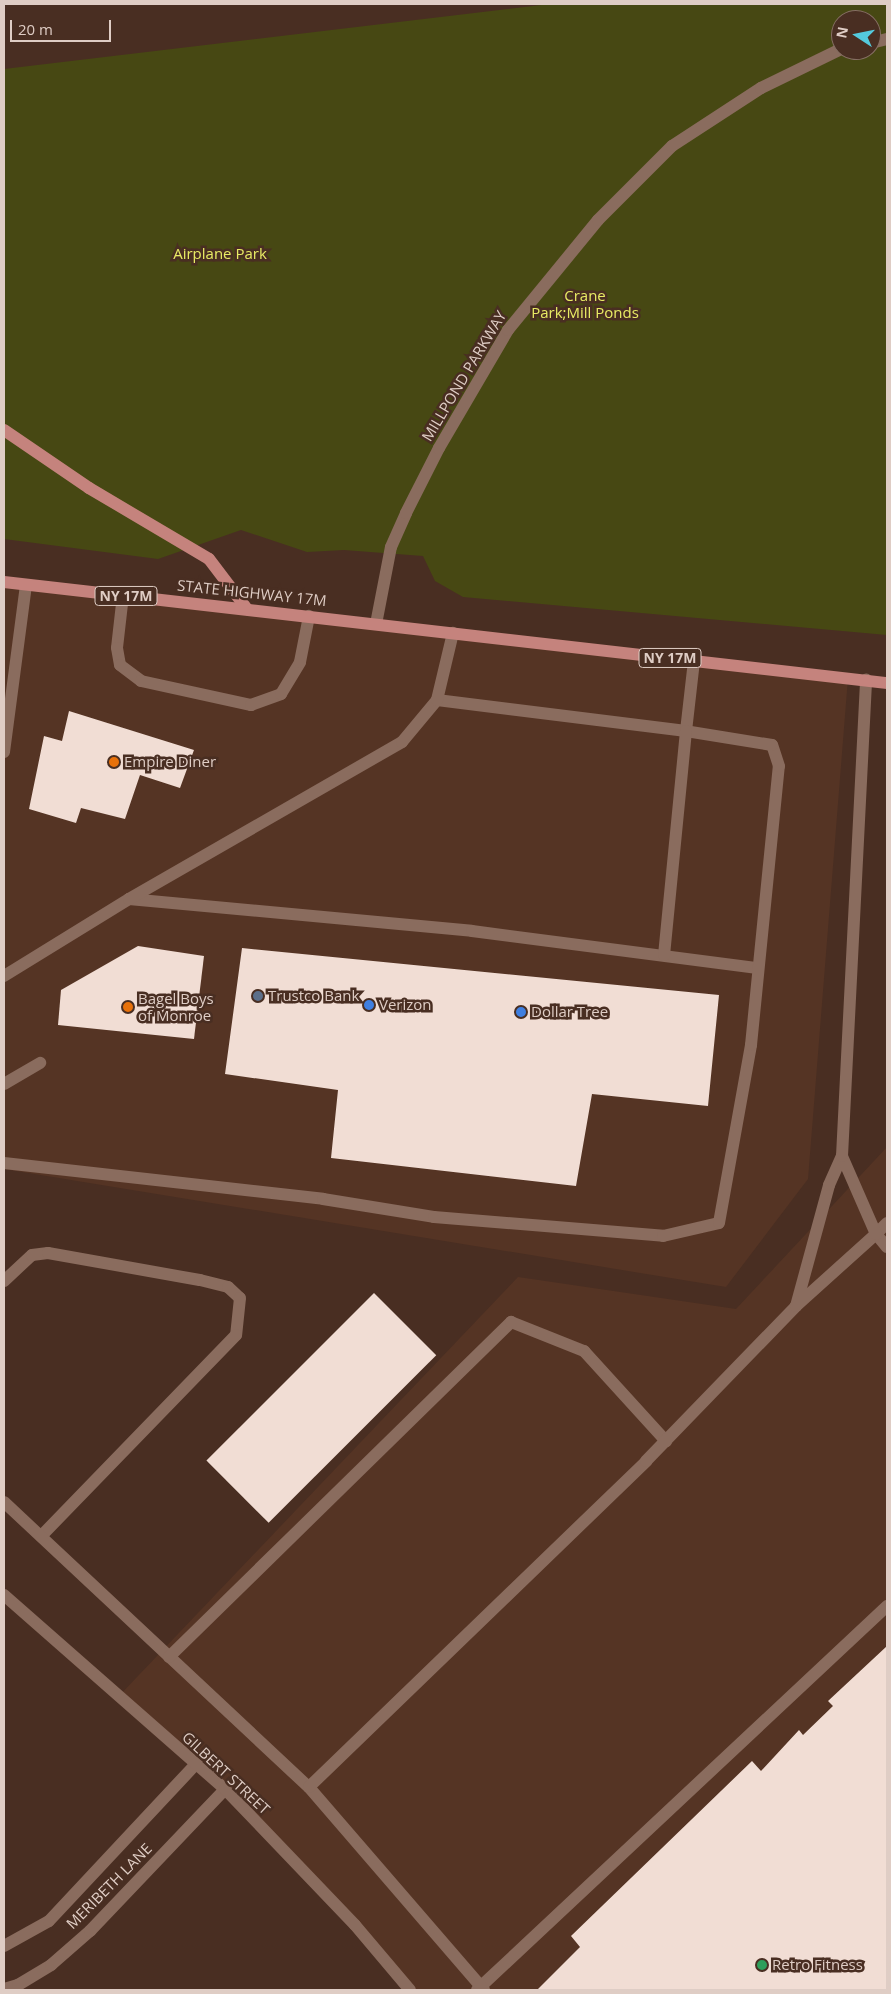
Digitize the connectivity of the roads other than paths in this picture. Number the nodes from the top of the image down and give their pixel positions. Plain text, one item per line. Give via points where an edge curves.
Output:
1 (831, 54) edge
2 (4, 430) edge
3 (4, 582) edge
4 (26, 584) junction
5 (124, 595) junction
6 (248, 609) junction
7 (309, 616) junction
8 (376, 624) junction
9 (453, 633) junction
10 (694, 661) junction
11 (866, 680) junction
12 (887, 683) edge
13 (437, 700) junction
14 (686, 732) junction
15 (4, 752) edge
16 (129, 899) junction
17 (664, 955) junction
18 (758, 968) junction
19 (4, 976) edge
20 (40, 1063) dead end
21 (4, 1084) edge
22 (842, 1156) junction
23 (4, 1163) edge
24 (887, 1223) edge
25 (876, 1234) junction
26 (887, 1247) edge
27 (4, 1281) edge
28 (796, 1306) junction
29 (666, 1441) junction
30 (4, 1502) edge
31 (41, 1536) junction
32 (4, 1595) edge
33 (887, 1606) edge
34 (169, 1657) junction
35 (195, 1765) junction
36 (308, 1787) junction
37 (225, 1790) junction
38 (4, 1946) edge
39 (4, 1989) edge
40 (481, 1989) edge
41 (410, 1990) edge

1 - 8 street, MILLPOND PARKWAY via 761,88 672,146 598,220 508,330 439,448 406,513 389,556
2 - 6 main road via 89,488 209,559
3 - 4 main road, STATE HIGHWAY 17M / NY 17M
4 - 5 main road, STATE HIGHWAY 17M / NY 17M
4 - 15 street
5 - 6 main road, STATE HIGHWAY 17M / NY 17M
5 - 7 street via 117,648 120,665 141,681 251,705 281,694 300,662
6 - 7 main road, STATE HIGHWAY 17M / NY 17M
7 - 8 main road, STATE HIGHWAY 17M / NY 17M
8 - 9 main road, NY 17M
9 - 10 main road, NY 17M
9 - 13 street
10 - 11 main road, NY 17M
10 - 14 street
11 - 12 main road, NY 17M
11 - 22 street
13 - 14 street
13 - 16 street via 402,742
14 - 17 street
14 - 18 street via 772,745 779,766
16 - 17 street via 472,930
16 - 19 street
17 - 18 street
18 - 23 street via 752,1045 718,1223 663,1236 444,1218 323,1199
20 - 21 street
22 - 25 street
22 - 28 street via 829,1185
24 - 25 street
25 - 26 street
25 - 28 street
27 - 31 street via 32,1255 48,1253 200,1280 228,1287 240,1298 236,1335
28 - 29 street
29 - 34 street via 584,1352 511,1322
29 - 36 street
30 - 31 street
31 - 34 street
32 - 35 street, GILBERT STREET
33 - 40 street
34 - 36 street
35 - 37 street, GILBERT STREET
35 - 38 street, MERIBETH LANE via 49,1921
36 - 40 street
37 - 39 street, MERIBETH LANE via 90,1931 51,1965 18,1985
37 - 41 street, GILBERT STREET via 355,1924

